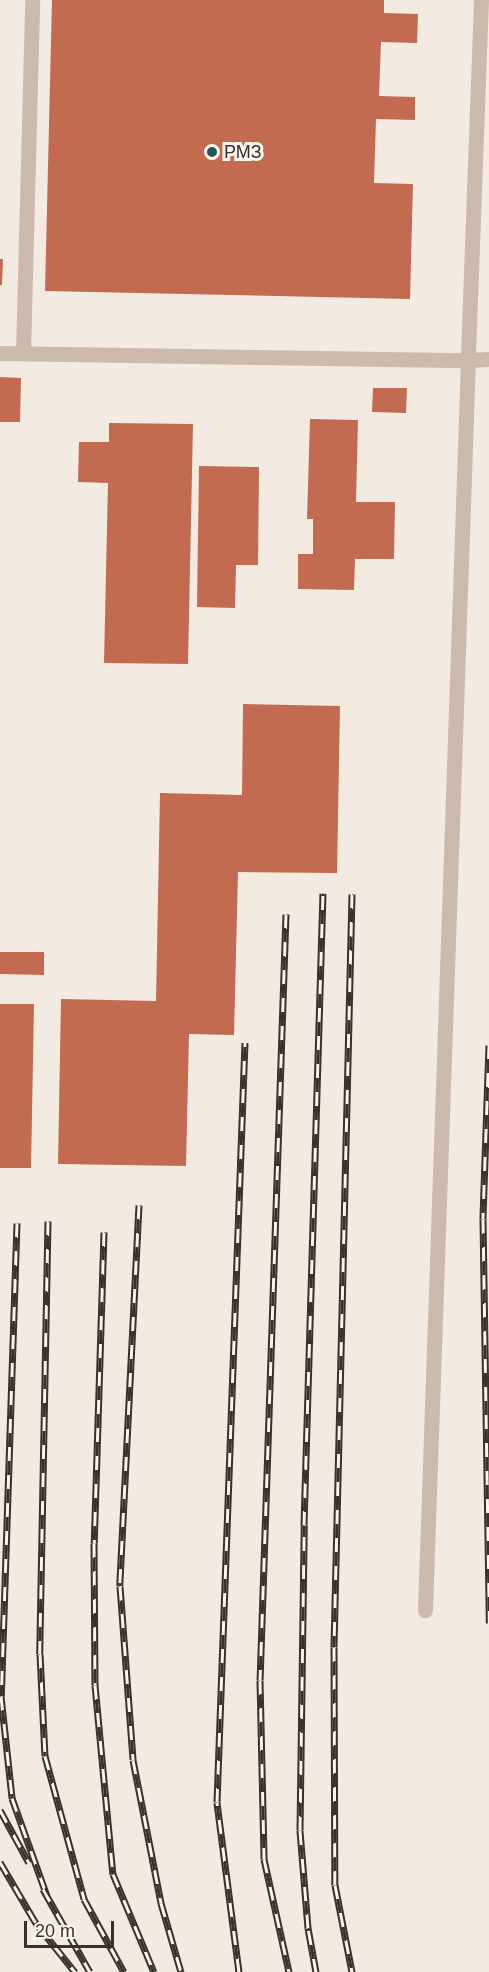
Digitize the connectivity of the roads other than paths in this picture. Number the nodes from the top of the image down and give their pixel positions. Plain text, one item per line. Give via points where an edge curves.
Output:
1 (32, 0) edge
2 (481, 0) edge
3 (0, 353) edge
4 (23, 353) junction
5 (489, 359) edge
6 (468, 360) junction
7 (425, 1610) dead end

1 - 4 lane
2 - 6 lane
3 - 4 lane
4 - 6 lane
5 - 6 lane
6 - 7 lane

